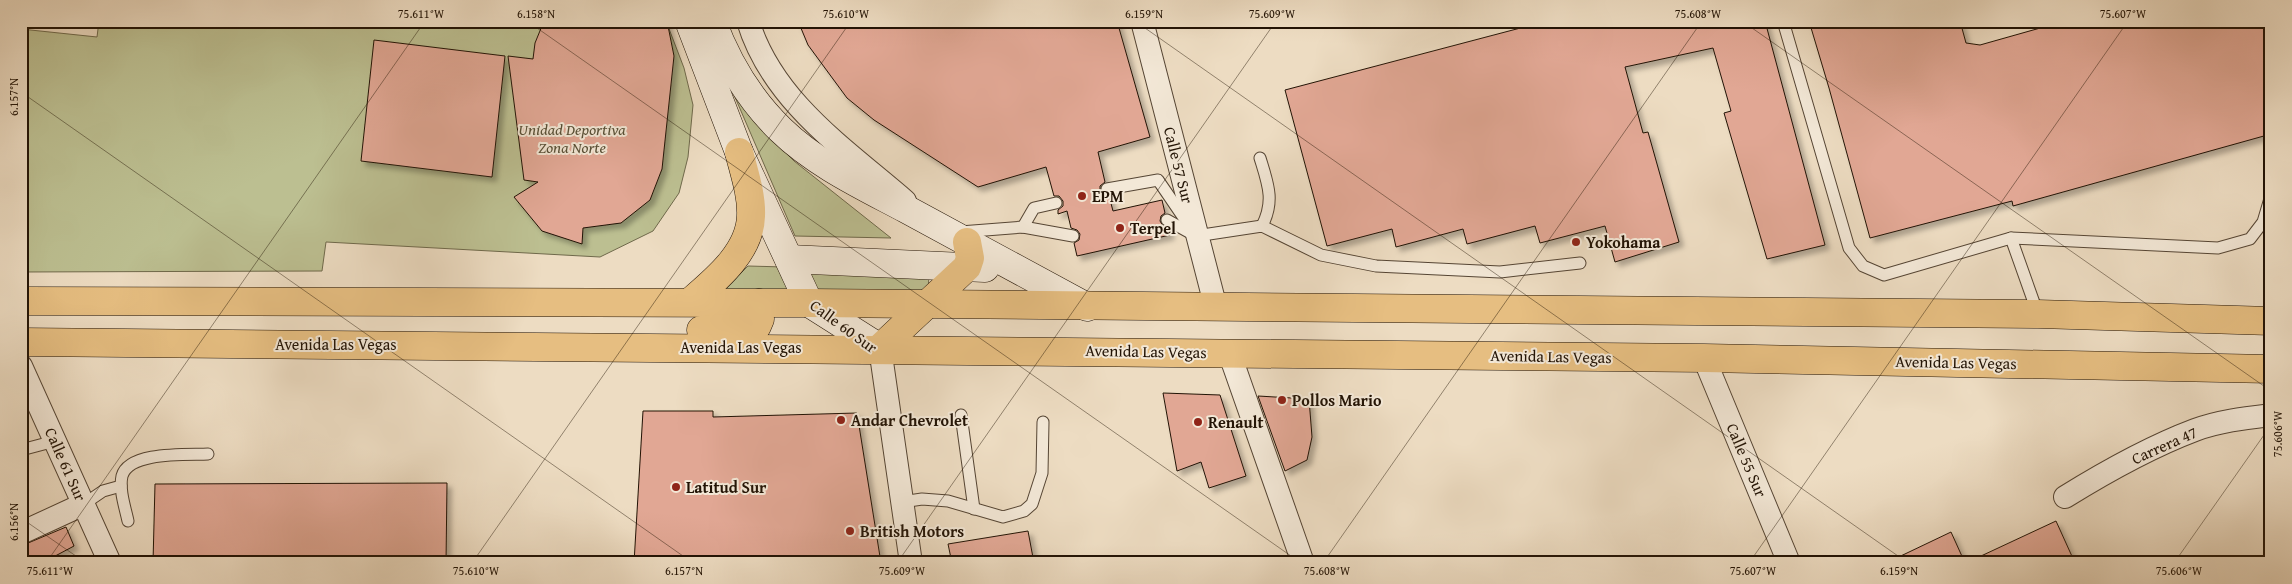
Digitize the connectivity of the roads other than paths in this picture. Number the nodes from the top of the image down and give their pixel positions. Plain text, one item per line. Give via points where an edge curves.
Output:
1 (689, 21) edge
2 (712, 21) edge
3 (748, 21) edge
4 (1142, 21) edge
5 (1783, 21) edge
6 (739, 152) junction
7 (1260, 158) dead end
8 (1107, 189) dead end
9 (2271, 195) edge
10 (1056, 203) dead end
11 (1167, 220) dead end
12 (1262, 226) junction
13 (1023, 227) junction
14 (1073, 236) dead end
15 (1196, 236) junction
16 (2011, 238) junction
17 (952, 240) junction
18 (789, 259) junction
19 (1580, 263) dead end
20 (21, 301) edge
21 (690, 302) junction
22 (759, 302) junction
23 (809, 303) junction
24 (926, 305) junction
25 (1087, 307) junction
26 (1216, 308) junction
27 (2038, 314) junction
28 (2271, 321) edge
29 (21, 342) edge
30 (618, 346) junction
31 (880, 348) junction
32 (1229, 352) junction
33 (1704, 358) junction
34 (21, 366) edge
35 (2271, 369) edge
36 (961, 415) dead end
37 (2271, 415) edge
38 (1043, 422) dead end
39 (55, 441) junction
40 (21, 450) edge
41 (208, 454) dead end
42 (121, 486) junction
43 (2065, 497) dead end
44 (902, 502) junction
45 (84, 504) junction
46 (974, 509) junction
47 (128, 522) dead end
48 (21, 533) edge
49 (110, 563) edge
50 (911, 563) edge
51 (1303, 563) edge
52 (1790, 563) edge

1 - 6 main road, Calle 60 Sur
2 - 17 main road via 733,70 781,130 830,166
3 - 17 street via 770,73 797,107
4 - 15 street, Calle 57 Sur
5 - 16 lane via 1849,248 1863,266 1884,275
6 - 18 main road, Calle 60 Sur
6 - 21 main road via 750,204 747,234 734,259
7 - 12 lane via 1268,183 1270,211
8 - 15 lane via 1158,180
9 - 16 lane via 2263,222 2250,239 2218,248
10 - 13 lane via 1034,208
11 - 15 lane
12 - 15 lane
12 - 19 lane via 1321,255 1376,266 1500,272
13 - 14 lane
13 - 17 lane
15 - 26 street, Calle 57 Sur
16 - 27 lane
17 - 18 main road
17 - 24 main road
17 - 25 main road
18 - 23 main road, Calle 60 Sur
20 - 21 main road
21 - 22 main road
22 - 23 main road
22 - 30 main road via 759,323 754,327 692,331
23 - 24 main road
23 - 31 main road, Calle 60 Sur
24 - 25 main road
24 - 31 main road
25 - 26 main road
26 - 27 main road
27 - 28 main road
29 - 30 main road, Avenida Las Vegas
30 - 31 main road, Avenida Las Vegas
31 - 32 main road, Avenida Las Vegas
31 - 44 street, Calle 60 Sur
32 - 33 main road, Avenida Las Vegas
32 - 51 street
33 - 35 main road, Avenida Las Vegas
33 - 52 street, Calle 55 Sur
34 - 39 street, Calle 61 Sur
36 - 46 lane
37 - 43 street, Carrera 47 via 2236,419 2197,429 2108,470
38 - 46 lane via 1042,473 1032,504 1024,512 1002,517
39 - 40 lane
39 - 45 street, Calle 61 Sur
41 - 42 lane via 145,458 131,463 123,473
42 - 45 lane via 102,491
42 - 47 lane
44 - 46 lane via 922,499 948,501
44 - 50 street, Calle 60 Sur
45 - 48 street
45 - 49 street, Calle 61 Sur

